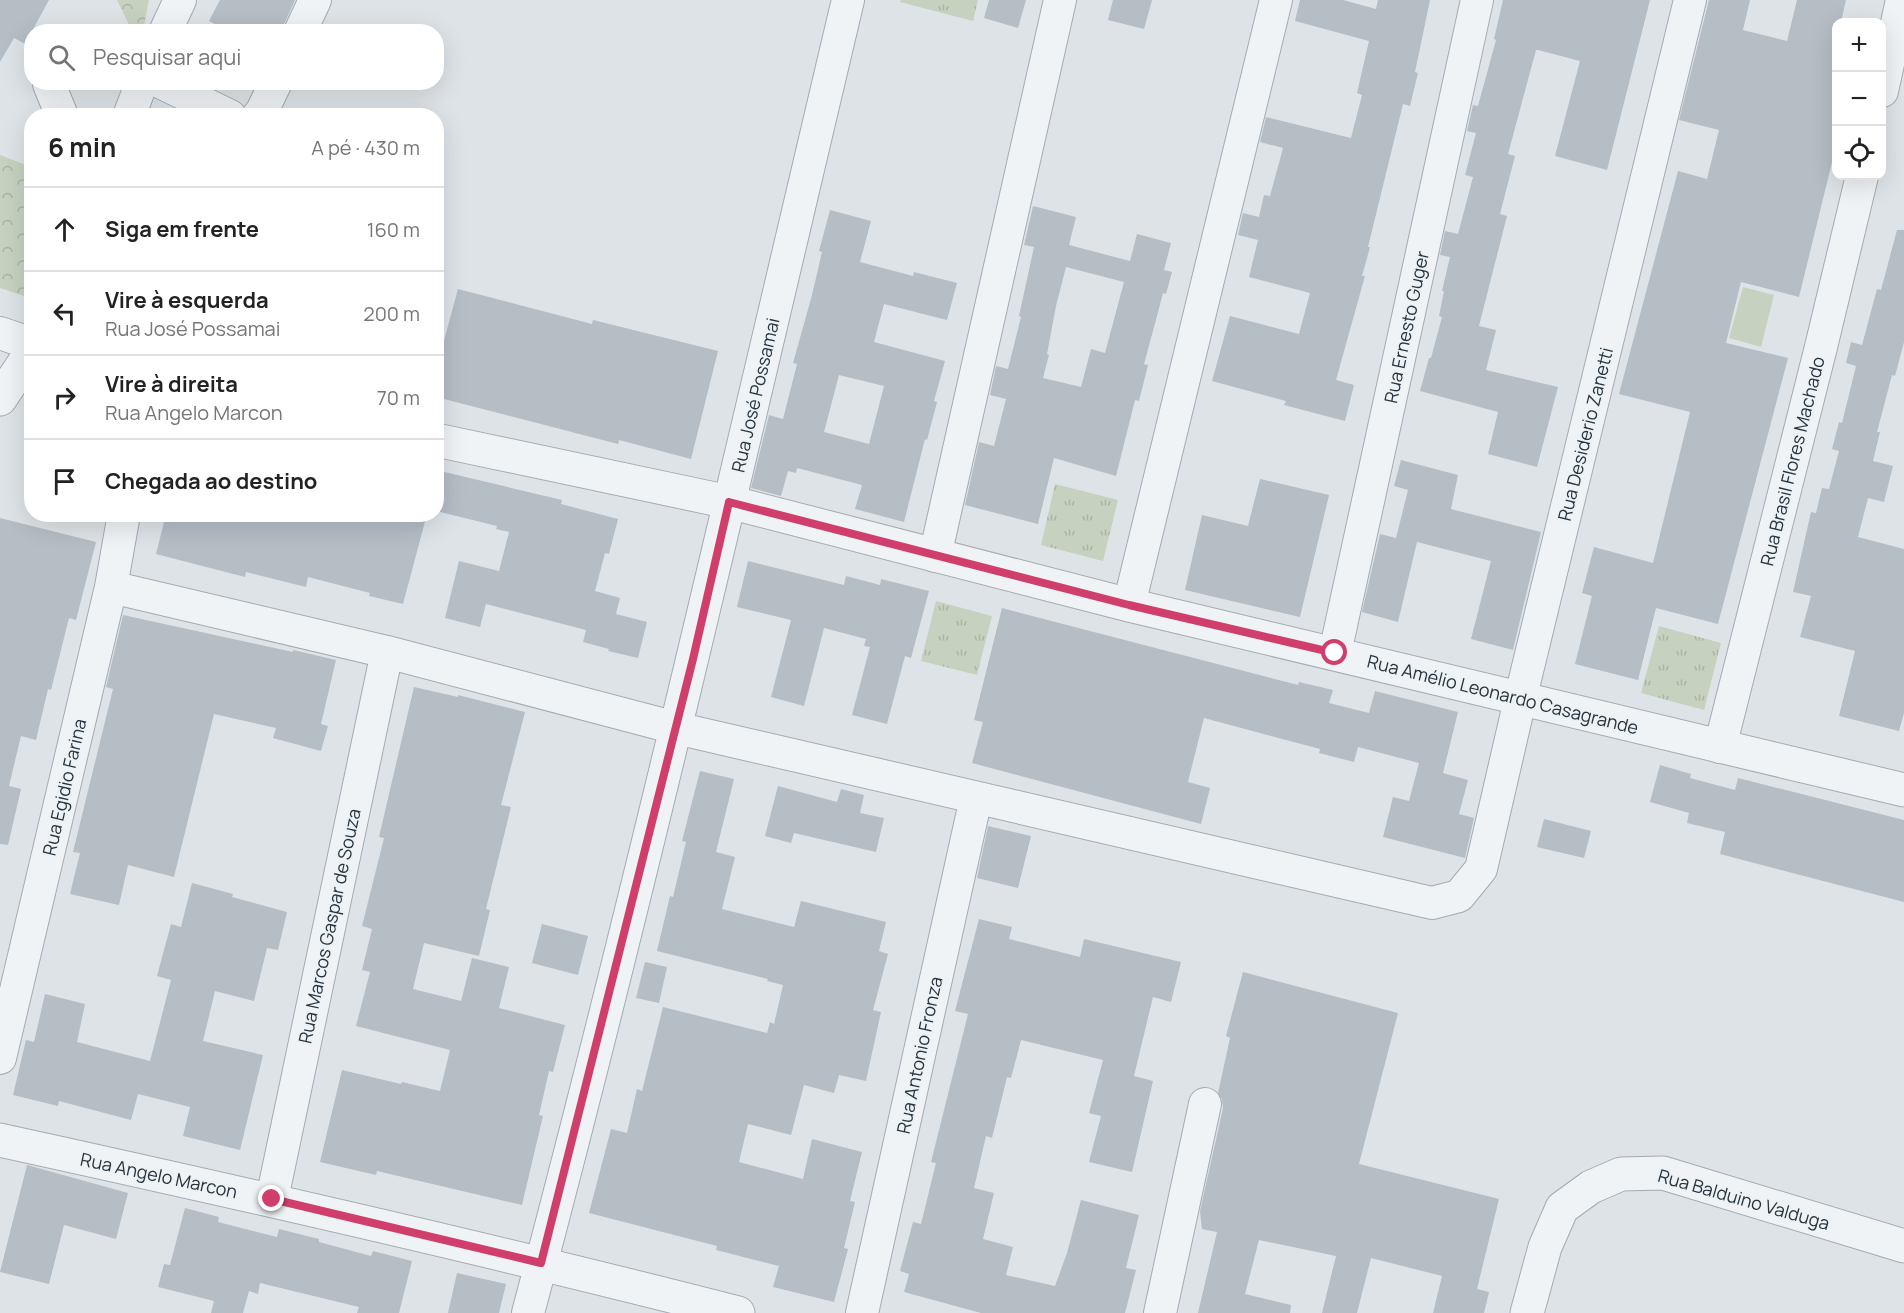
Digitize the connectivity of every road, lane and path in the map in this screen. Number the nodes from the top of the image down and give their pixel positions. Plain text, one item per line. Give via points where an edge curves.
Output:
1 (180, 0) edge
2 (315, 0) edge
3 (848, 0) edge
4 (1060, 0) edge
5 (1276, 0) edge
6 (1477, 0) edge
7 (1690, 0) edge
8 (1902, 0) edge
9 (169, 24) edge
10 (304, 24) edge
11 (1885, 72) edge
12 (51, 90) edge
13 (139, 90) edge
14 (176, 90) edge
15 (272, 90) edge
16 (58, 108) edge
17 (132, 108) edge
18 (214, 108) edge
19 (263, 108) edge
20 (1861, 180) edge
21 (0, 333) edge
22 (24, 341) edge
23 (24, 363) edge
24 (0, 399) edge
25 (444, 442) edge
26 (729, 502) junction
27 (123, 522) edge
28 (936, 556) junction
29 (111, 587) junction
30 (1129, 605) junction
31 (387, 652) junction
32 (1335, 653) junction
33 (1520, 700) junction
34 (676, 728) junction
35 (1720, 747) junction
36 (1904, 790) edge
37 (976, 798) junction
38 (0, 1058) edge
39 (1205, 1104) dead end
40 (0, 1140) edge
41 (272, 1199) junction
42 (1904, 1245) edge
43 (541, 1263) junction
44 (528, 1313) edge
45 (738, 1313) edge
46 (862, 1313) edge
47 (1160, 1313) edge
48 (1527, 1313) edge

1 - 9 street
2 - 10 street
3 - 26 street, Rua José Possamai
4 - 28 street
5 - 30 street
6 - 32 street, Rua Ernesto Guger
7 - 33 street, Rua Desiderio Zanetti
8 - 11 street
12 - 16 street
13 - 17 street
14 - 18 street
15 - 19 street
20 - 35 street, Rua Brasil Flores Machado
21 - 22 street
23 - 24 street
25 - 26 street, Rua Amélio Leonardo Casagrande
26 - 28 street, Rua Amélio Leonardo Casagrande
26 - 34 street, Rua José Possamai
27 - 29 street, Rua Egidio Farina
28 - 30 street, Rua Amélio Leonardo Casagrande
29 - 31 street
29 - 38 street, Rua Egidio Farina
30 - 32 street, Rua Amélio Leonardo Casagrande
31 - 34 street
31 - 41 street, Rua Marcos Gaspar de Souza
32 - 33 street, Rua Amélio Leonardo Casagrande
33 - 35 street, Rua Amélio Leonardo Casagrande
33 - 37 street, Rua Desiderio Zanetti via 1481,869 1459,896 1431,903
34 - 37 street
34 - 43 street, Rua José Possamai
35 - 36 street, Rua Amélio Leonardo Casagrande
37 - 46 street, Rua Antonio Fronza
39 - 47 street
40 - 41 street, Rua Angelo Marcon
41 - 43 street, Rua Angelo Marcon
42 - 48 street, Rua Balduino Valduga via 1663,1173 1621,1174 1591,1187 1562,1208 1545,1248
43 - 44 street, Rua José Possamai
43 - 45 street, Rua Angelo Marcon

